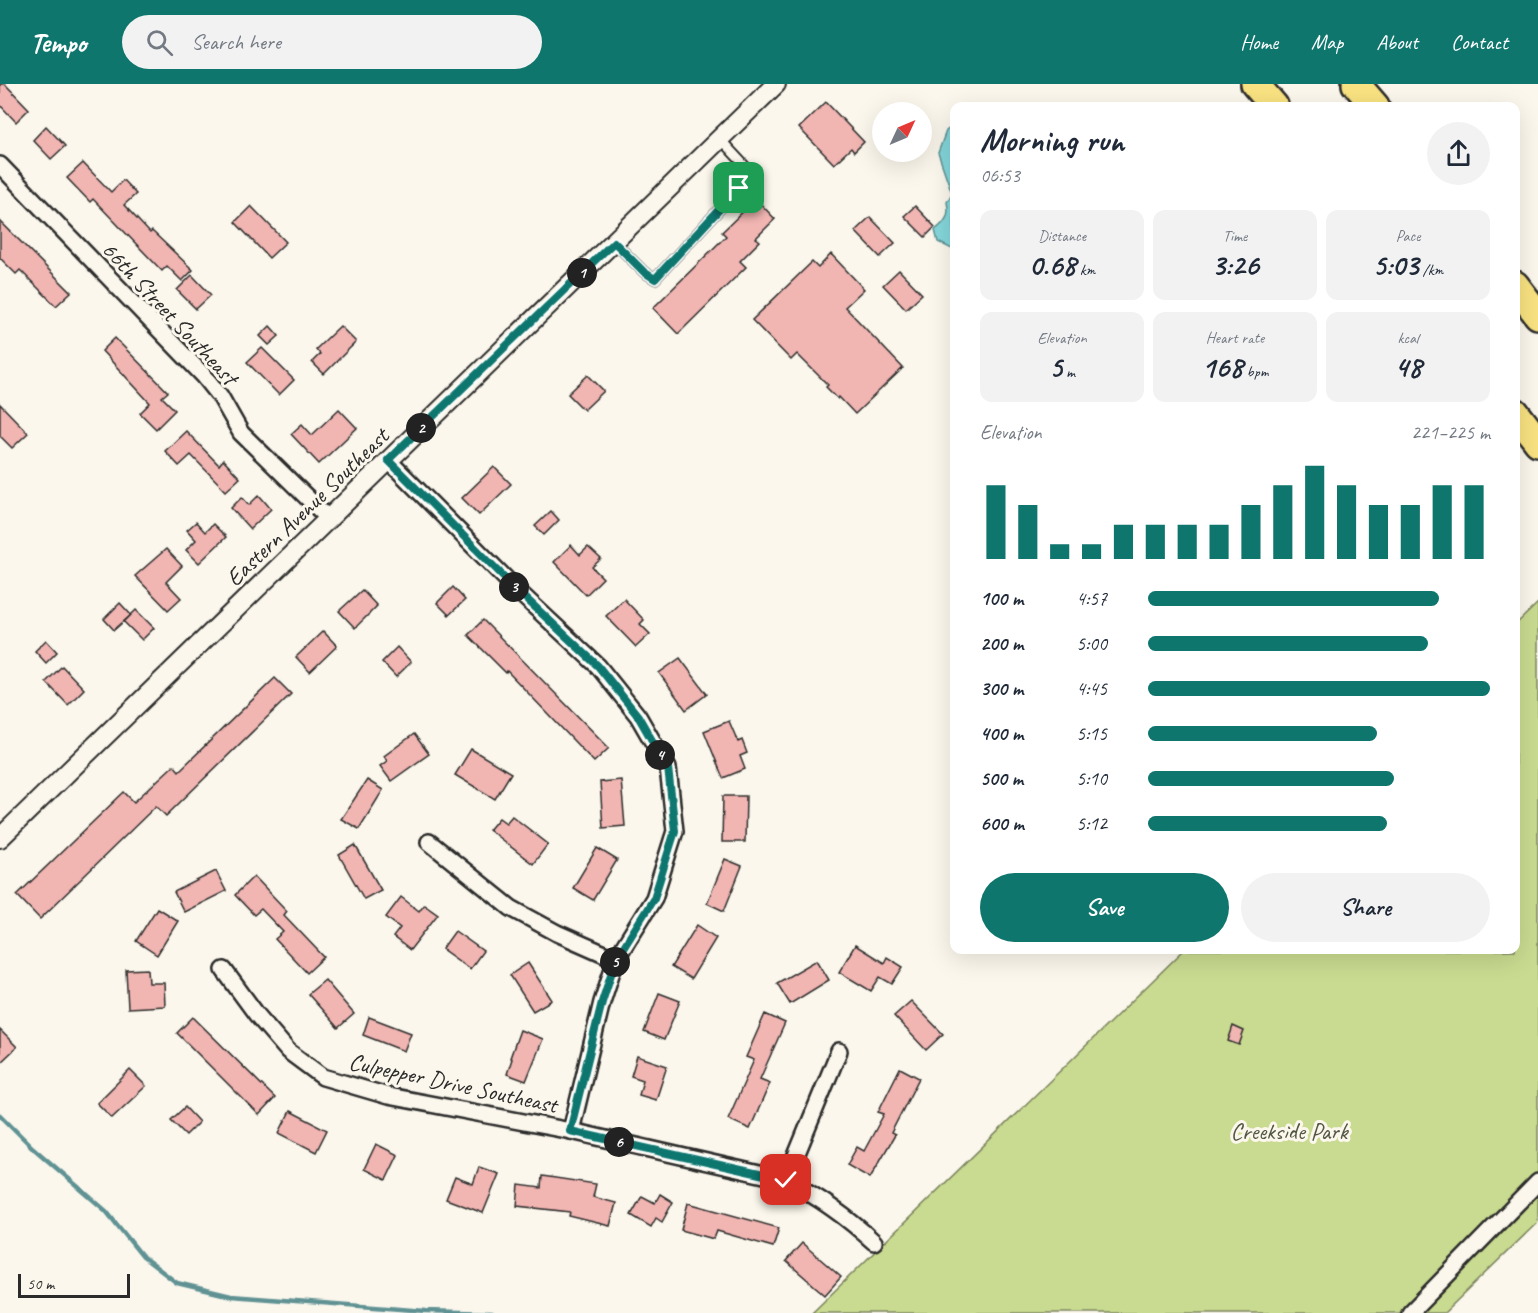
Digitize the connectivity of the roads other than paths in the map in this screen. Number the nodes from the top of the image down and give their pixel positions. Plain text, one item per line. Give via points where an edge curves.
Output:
1 (776, 84) edge
2 (1255, 84) edge
3 (1356, 84) edge
4 (1271, 102) edge
5 (1372, 102) edge
6 (720, 139) junction
7 (0, 165) edge
8 (614, 242) junction
9 (1520, 292) edge
10 (1538, 315) edge
11 (1520, 419) edge
12 (1538, 442) edge
13 (388, 460) junction
14 (329, 519) junction
15 (0, 838) edge
16 (429, 842) dead end
17 (616, 959) junction
18 (224, 970) dead end
19 (839, 1051) dead end
20 (570, 1131) junction
21 (786, 1180) junction
22 (1538, 1182) edge
23 (874, 1242) dead end
24 (1410, 1313) edge

1 - 6 street, Eastern Avenue Southeast
2 - 4 highway
3 - 5 highway
6 - 8 street, Eastern Avenue Southeast
6 - 8 lane via 749,170 739,188 655,279
7 - 14 street, 66th Street Southeast via 204,376 241,433
8 - 13 street, Eastern Avenue Southeast
9 - 10 highway
11 - 12 highway
13 - 14 street, Eastern Avenue Southeast
13 - 17 street via 598,666 638,716 668,768 675,831 654,898
14 - 15 street, Eastern Avenue Southeast
16 - 17 street via 512,908
17 - 20 street
18 - 20 street, Culpepper Drive Southeast via 288,1051 323,1077 388,1096
19 - 21 street
20 - 21 street, Culpepper Drive Southeast
21 - 23 street, Culpepper Drive Southeast via 845,1216
22 - 24 street

